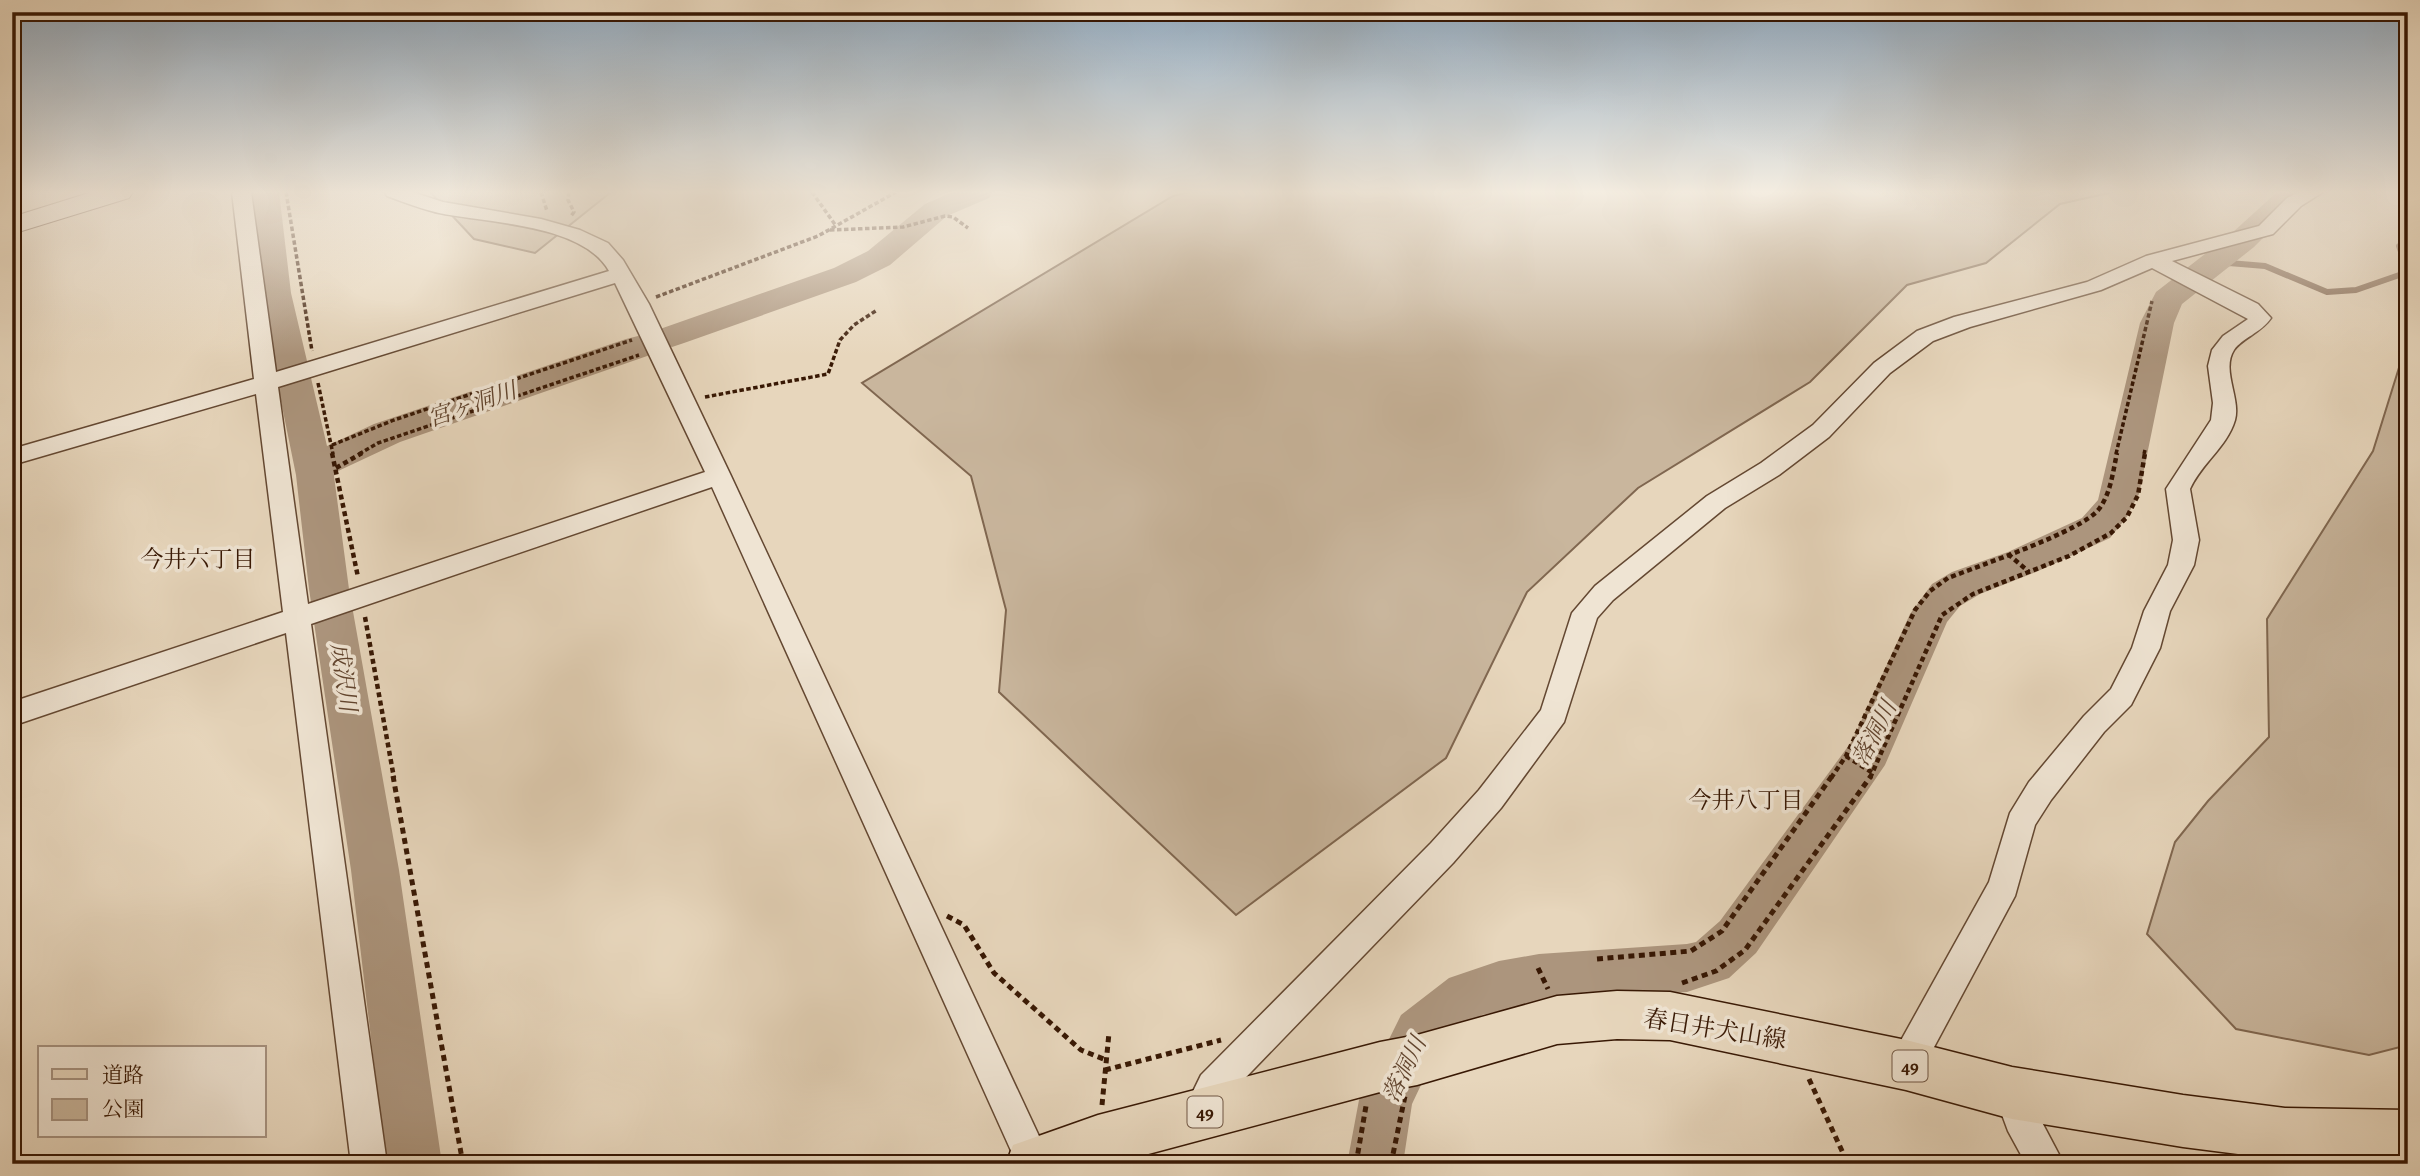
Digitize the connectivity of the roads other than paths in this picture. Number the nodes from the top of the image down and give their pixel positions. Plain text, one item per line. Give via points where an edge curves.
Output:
1 (248, 247) edge
2 (601, 247) edge
3 (2217, 247) edge
4 (2176, 273) junction
5 (622, 275) junction
6 (266, 383) junction
7 (12, 457) edge
8 (719, 476) junction
9 (299, 616) junction
10 (12, 714) edge
11 (1906, 1065) junction
12 (2012, 1093) junction
13 (1200, 1114) junction
14 (2408, 1136) edge
15 (1034, 1163) edge
16 (369, 1164) edge
17 (2046, 1164) edge

1 - 6 street
2 - 5 street
3 - 4 street
4 - 11 street via 2260,318 2226,344 2221,354 2223,422 2178,489 2186,540 2181,565 2121,697 2040,791 2021,822 2004,887
4 - 13 street via 2094,286 1925,335 1882,368 1821,431 1717,502 1604,593 1585,614 1554,714 1490,799 1213,1087
5 - 6 street
5 - 8 street
6 - 7 street
6 - 9 street
8 - 9 street
8 - 15 street
9 - 10 street
9 - 16 street
11 - 12 main road, 春日井犬山線 / 49
11 - 13 main road, 春日井犬山線 / 49 via 1670,1016 1617,1015 1557,1020
12 - 14 main road, 春日井犬山線 / 49 via 2285,1134
12 - 17 street
13 - 15 main road, 春日井犬山線 / 49

